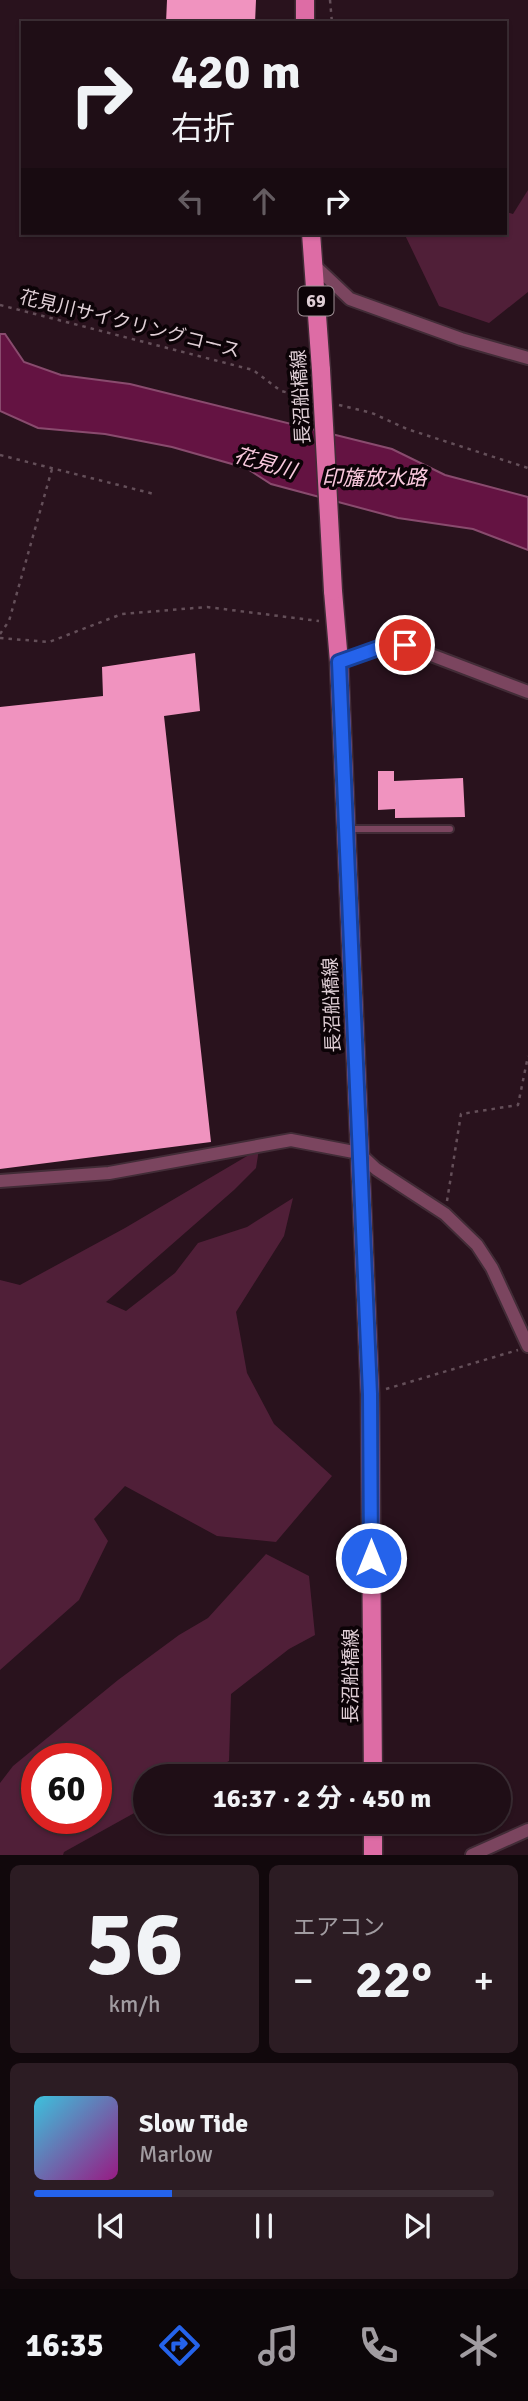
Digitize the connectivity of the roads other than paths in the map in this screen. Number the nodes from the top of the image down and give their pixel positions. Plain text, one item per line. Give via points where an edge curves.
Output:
1 (305, 0) edge
2 (305, 21) edge
3 (311, 235) edge
4 (313, 264) junction
5 (528, 358) edge
6 (339, 662) junction
7 (528, 692) edge
8 (450, 829) dead end
9 (346, 830) junction
10 (359, 1153) junction
11 (0, 1181) edge
12 (528, 1347) edge
13 (373, 1764) edge
14 (528, 1830) edge
15 (373, 1834) edge
16 (373, 1855) edge
17 (472, 1855) edge

1 - 2 main road
3 - 4 main road, 長沼船橋線 / 69
4 - 5 street via 350,299
4 - 6 main road, 長沼船橋線 / 69, bridge
6 - 7 street via 387,645 405,645
6 - 9 main road, 長沼船橋線 / 69
8 - 9 lane
9 - 10 main road, 長沼船橋線 / 69
10 - 11 street via 291,1140 109,1173
10 - 12 street via 445,1214 477,1245
10 - 13 main road, 長沼船橋線 / 69 via 370,1394
14 - 17 street
15 - 16 main road

